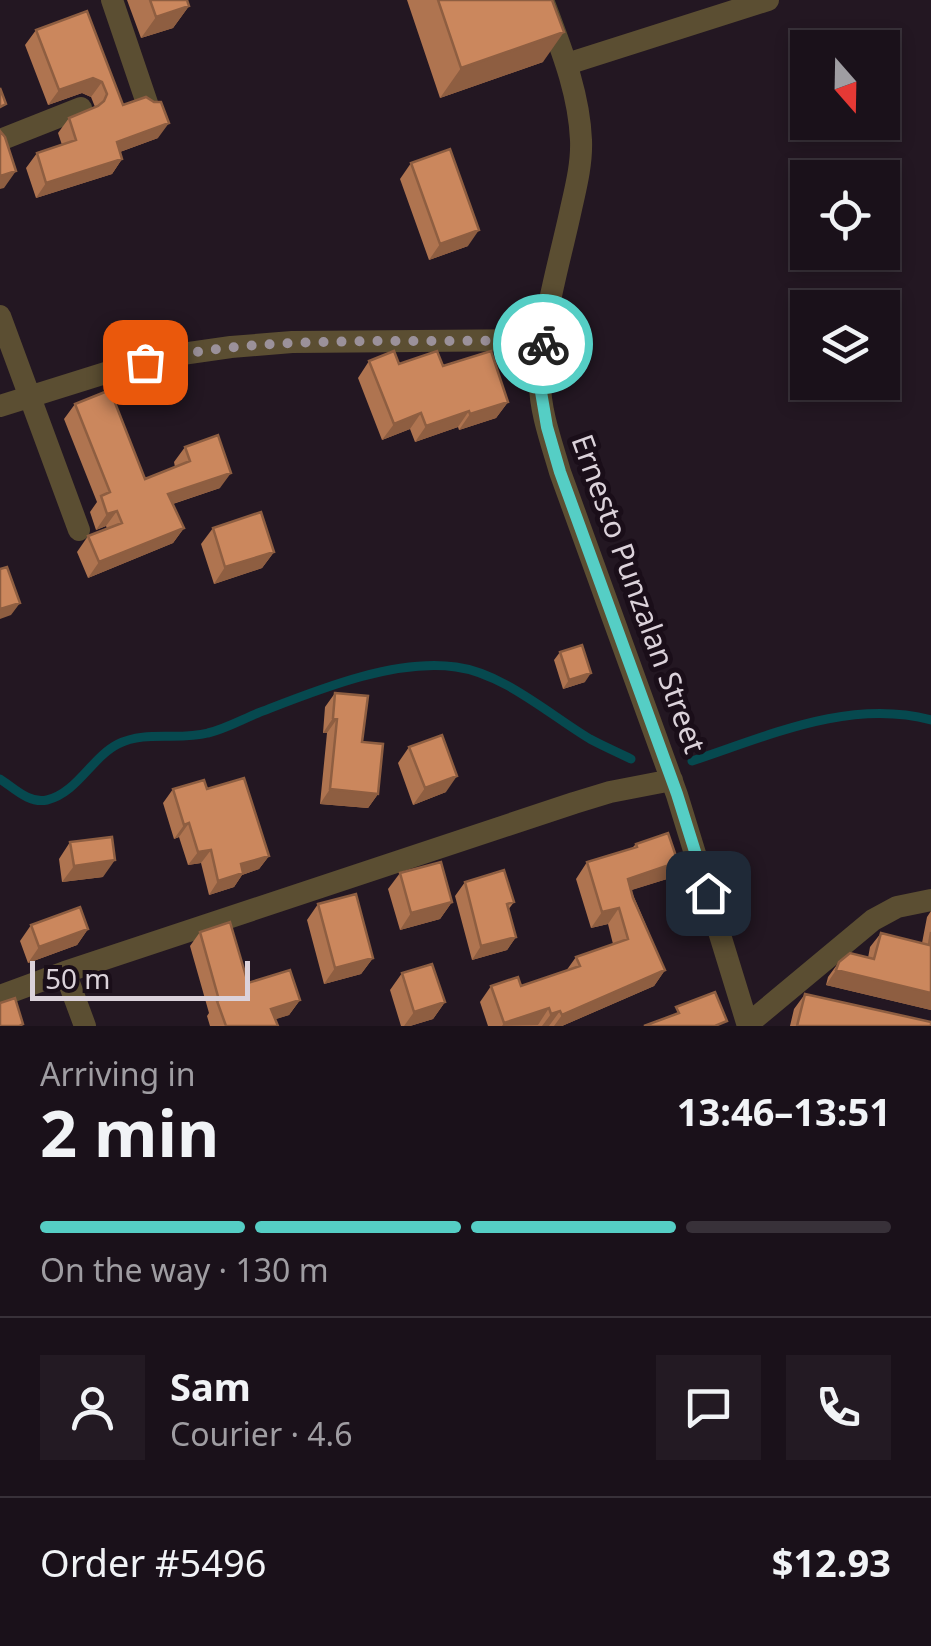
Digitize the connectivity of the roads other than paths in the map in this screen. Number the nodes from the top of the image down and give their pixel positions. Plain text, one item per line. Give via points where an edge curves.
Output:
1 (112, 0) edge
2 (544, 0) edge
3 (768, 0) edge
4 (567, 64) junction
5 (146, 103) edge
6 (81, 108) edge
7 (0, 140) edge
8 (0, 316) edge
9 (543, 340) junction
10 (29, 396) junction
11 (0, 406) edge
12 (78, 530) dead end
13 (672, 780) junction
14 (931, 900) edge
15 (65, 972) junction
16 (0, 996) edge
17 (748, 1025) edge
18 (84, 1026) edge

1 - 5 street
2 - 4 street, Ernesto Punzalan Street
3 - 4 street
4 - 9 street, Ernesto Punzalan Street via 581,145
6 - 7 street
8 - 10 street
9 - 10 street via 231,347 145,362
9 - 13 street, Ernesto Punzalan Street via 540,386 560,472
10 - 11 street
10 - 12 street
13 - 15 street via 610,792
13 - 17 street, Ernesto Punzalan Street
14 - 17 street via 897,906 873,920 798,994
15 - 16 street
15 - 18 street

